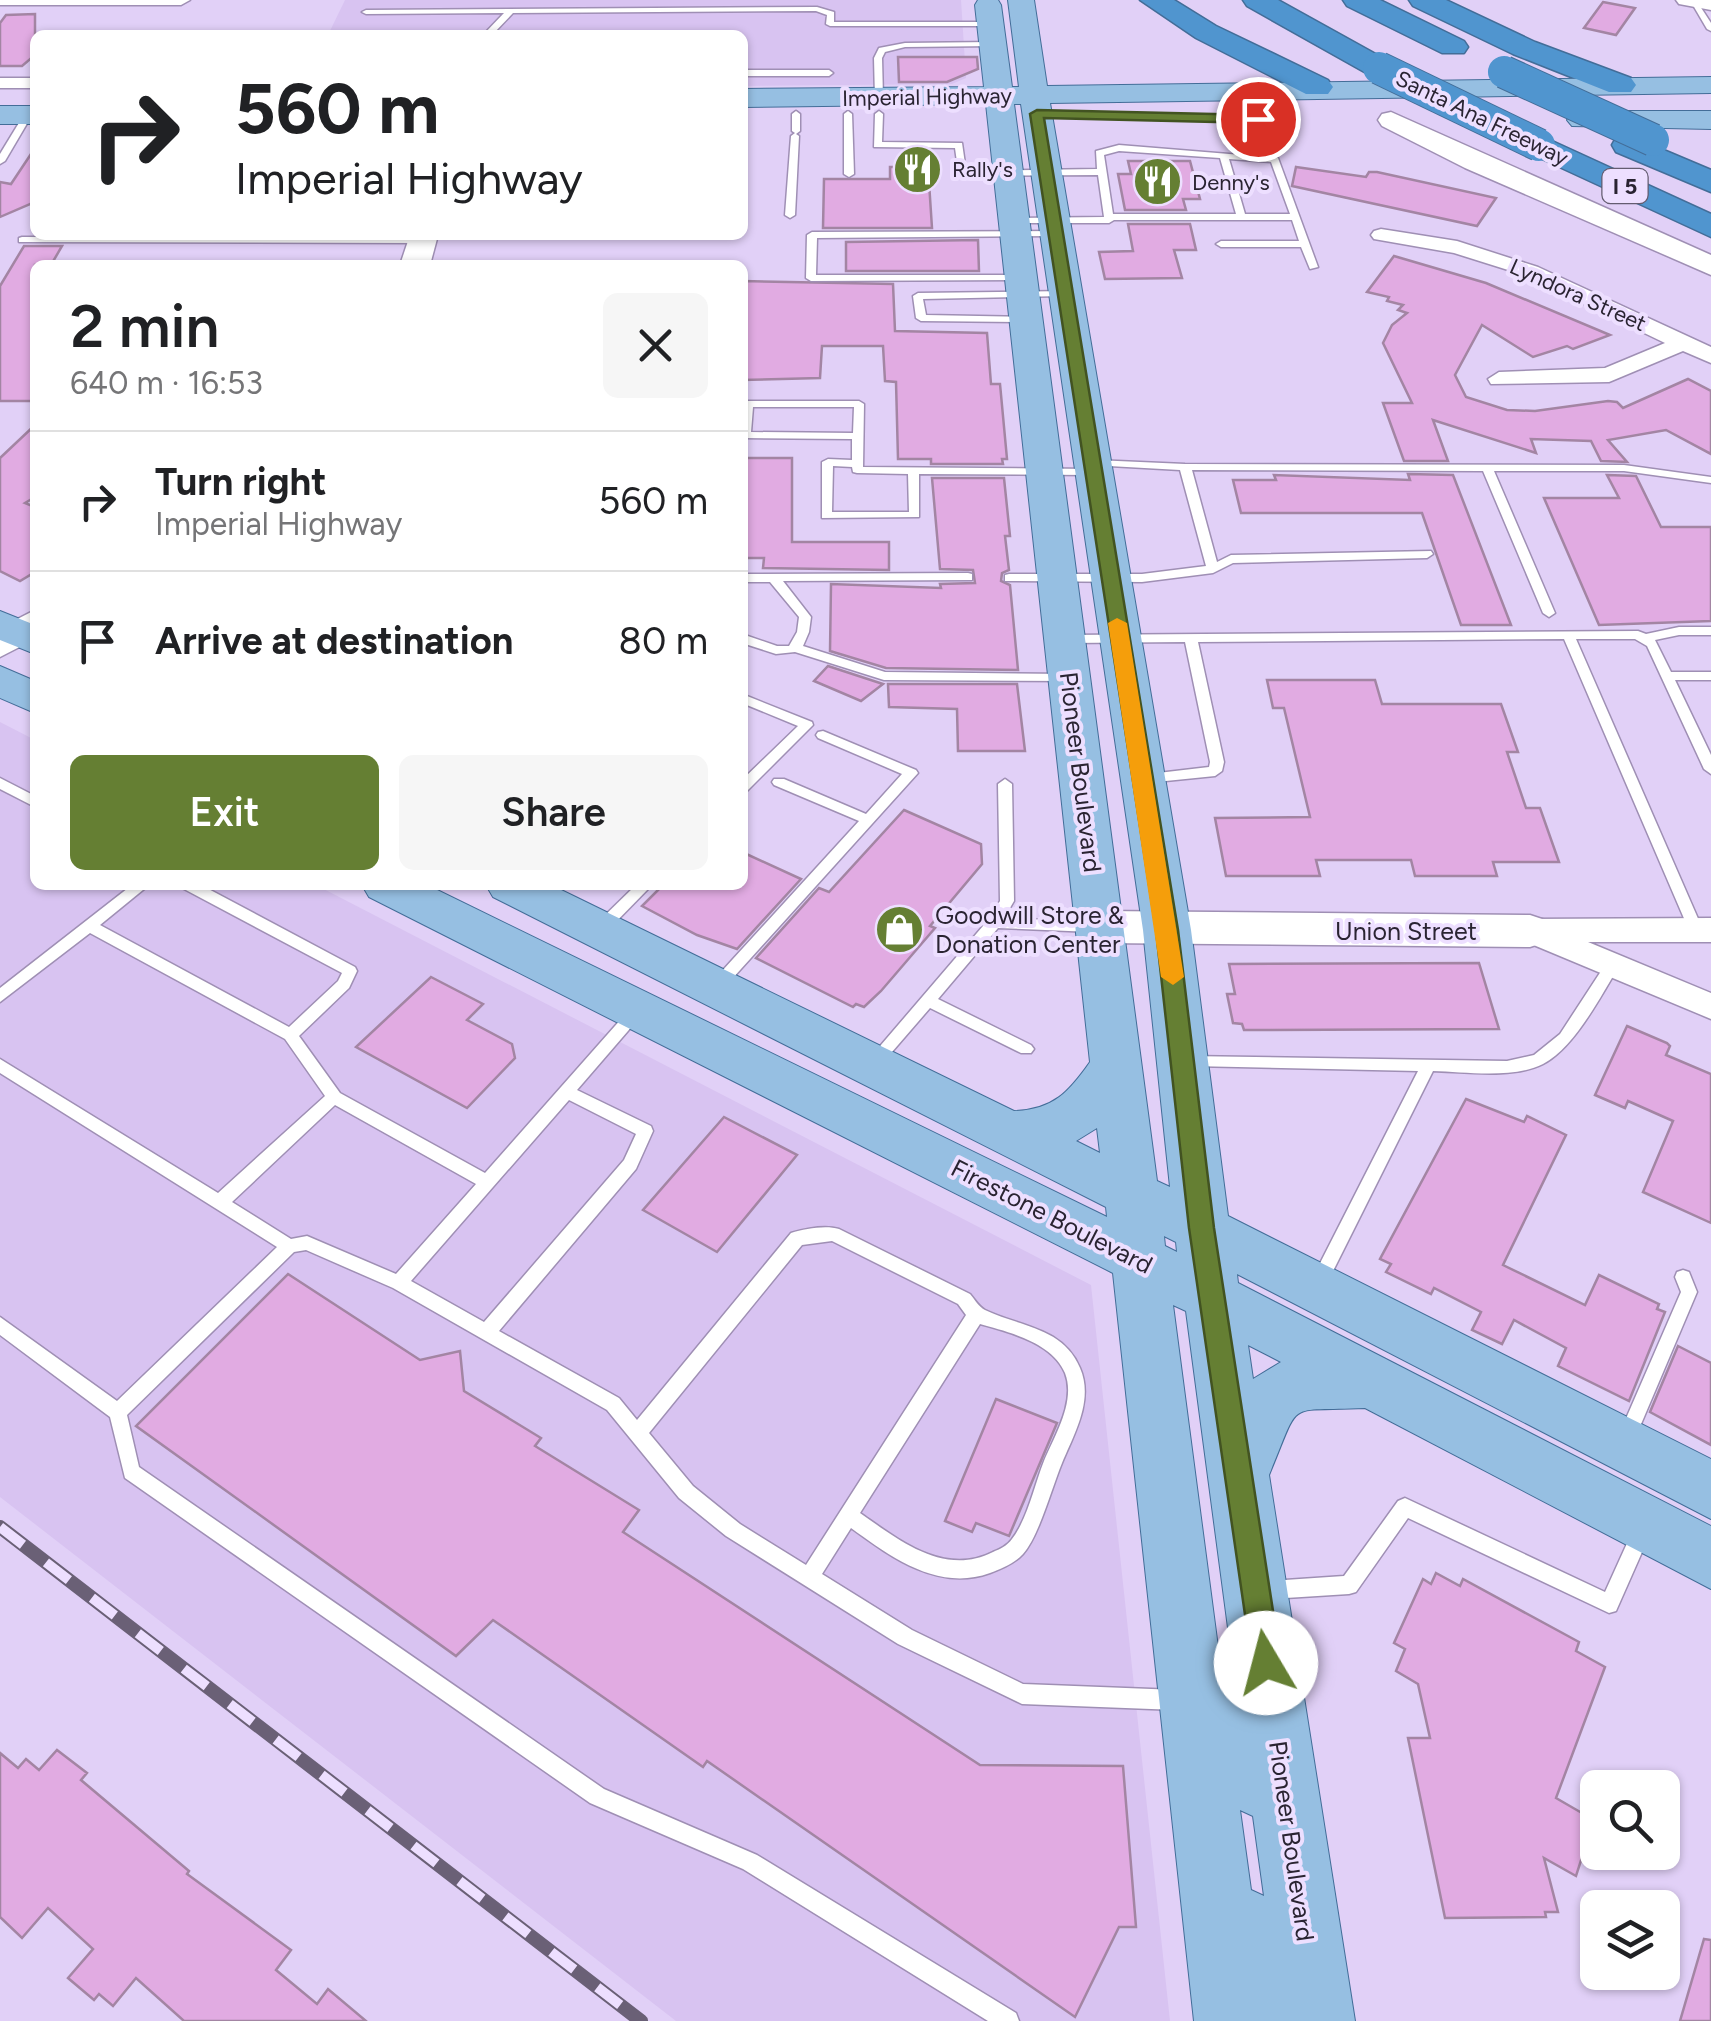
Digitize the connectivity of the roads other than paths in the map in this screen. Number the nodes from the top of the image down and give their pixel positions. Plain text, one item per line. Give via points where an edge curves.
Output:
1 (0, 0) edge
2 (182, 0) edge
3 (561, 0) edge
4 (1021, 0) edge
5 (1154, 0) edge
6 (1257, 0) edge
7 (1357, 0) edge
8 (1422, 0) edge
9 (1695, 2) edge
10 (511, 11) junction
11 (558, 11) junction
12 (366, 12) dead end
13 (990, 23) edge
14 (1711, 29) edge
15 (491, 30) edge
16 (748, 73) edge
17 (830, 73) dead end
18 (0, 83) edge
19 (30, 83) edge
20 (1620, 85) junction
21 (1711, 85) edge
22 (1317, 87) junction
23 (748, 98) edge
24 (0, 100) edge
25 (1035, 104) junction
26 (998, 105) junction
27 (879, 106) junction
28 (25, 111) edge
29 (848, 114) junction
30 (748, 115) edge
31 (1271, 120) dead end
32 (1381, 120) junction
33 (1709, 121) edge
34 (796, 127) junction
35 (1641, 143) junction
36 (1224, 156) junction
37 (0, 161) edge
38 (1711, 166) edge
39 (1007, 172) junction
40 (1046, 172) junction
41 (1102, 172) junction
42 (849, 174) dead end
43 (1711, 182) edge
44 (790, 215) dead end
45 (1109, 217) junction
46 (1241, 217) junction
47 (1295, 217) junction
48 (1711, 226) edge
49 (1014, 227) junction
50 (1053, 227) junction
51 (1381, 235) dead end
52 (22, 240) dead end
53 (1221, 244) dead end
54 (1304, 244) junction
55 (420, 247) edge
56 (1711, 266) edge
57 (1313, 268) dead end
58 (1064, 293) junction
59 (1022, 296) junction
60 (1684, 343) junction
61 (1711, 356) edge
62 (1498, 380) dead end
63 (748, 404) edge
64 (748, 435) edge
65 (859, 436) junction
66 (858, 464) junction
67 (1186, 466) junction
68 (1092, 468) junction
69 (1487, 468) junction
70 (913, 470) junction
71 (1044, 472) junction
72 (1711, 480) edge
73 (1426, 554) dead end
74 (1214, 569) junction
75 (1057, 577) junction
76 (748, 578) edge
77 (773, 578) junction
78 (968, 578) dead end
79 (1009, 578) dead end
80 (1110, 578) junction
81 (1549, 612) dead end
82 (1711, 631) edge
83 (1569, 637) junction
84 (1647, 638) junction
85 (1120, 639) junction
86 (1191, 639) junction
87 (748, 640) edge
88 (796, 648) junction
89 (1067, 658) junction
90 (1668, 676) junction
91 (1711, 676) edge
92 (0, 680) edge
93 (30, 695) edge
94 (748, 700) edge
95 (823, 734) dead end
96 (1711, 769) edge
97 (749, 773) edge
98 (1142, 778) junction
99 (779, 782) dead end
100 (0, 783) edge
101 (1004, 784) dead end
102 (30, 799) edge
103 (868, 820) junction
104 (136, 890) edge
105 (198, 890) edge
106 (396, 890) edge
107 (521, 890) edge
108 (640, 890) edge
109 (994, 923) junction
110 (89, 926) junction
111 (1101, 927) junction
112 (599, 930) junction
113 (1167, 930) junction
114 (1704, 930) edge
115 (1530, 932) junction
116 (1612, 966) junction
117 (716, 988) junction
118 (0, 996) edge
119 (928, 1001) junction
120 (1711, 1007) edge
121 (638, 1010) junction
122 (290, 1035) junction
123 (1026, 1049) dead end
124 (1182, 1060) junction
125 (0, 1064) edge
126 (1116, 1064) junction
127 (1428, 1065) junction
128 (872, 1066) junction
129 (566, 1092) junction
130 (334, 1097) junction
131 (1006, 1133) junction
132 (486, 1182) junction
133 (1131, 1195) junction
134 (220, 1202) junction
135 (1202, 1228) junction
136 (290, 1246) junction
137 (1137, 1258) junction
138 (1683, 1277) dead end
139 (400, 1283) junction
140 (1316, 1288) junction
141 (1214, 1300) junction
142 (976, 1315) junction
143 (0, 1325) edge
144 (487, 1332) junction
145 (1374, 1383) junction
146 (118, 1412) junction
147 (638, 1433) junction
148 (1624, 1445) junction
149 (1239, 1473) junction
150 (1711, 1490) edge
151 (848, 1516) junction
152 (1645, 1525) junction
153 (1711, 1560) edge
154 (810, 1577) junction
155 (1256, 1590) junction
156 (1193, 1715) junction
157 (1304, 2005) edge
158 (1008, 2021) edge
159 (1231, 2021) edge

1 - 2 street
3 - 11 lane
4 - 25 main road, Pioneer Boulevard
5 - 22 highway
6 - 48 highway, Santa Ana Freeway / I 5, bridge via 1379,68
7 - 35 highway via 1393,18 1405,37
8 - 20 highway
9 - 14 lane
10 - 11 lane
10 - 12 lane
10 - 15 lane
11 - 13 lane via 816,9 830,14 830,24
13 - 26 main road, Pioneer Boulevard
13 - 27 lane via 882,50
16 - 17 lane
18 - 19 street
20 - 21 main road, Imperial Highway
20 - 22 main road, Imperial Highway
20 - 33 main road
22 - 25 main road, Imperial Highway
22 - 32 main road
23 - 27 main road, Imperial Highway
24 - 28 main road
25 - 26 main road, Imperial Highway
25 - 31 main road, Imperial Highway
25 - 40 main road, Pioneer Boulevard
26 - 27 main road, Imperial Highway
26 - 39 main road, Pioneer Boulevard
27 - 29 main road, Imperial Highway
27 - 39 lane via 877,145 959,145 962,174
28 - 37 lane
29 - 34 main road, Imperial Highway
29 - 42 lane
30 - 34 main road, Imperial Highway
32 - 33 main road
32 - 56 main road
34 - 44 lane
35 - 38 highway, I 5
35 - 43 highway
36 - 41 lane via 1119,148 1099,153
36 - 46 lane
36 - 47 lane via 1276,160
39 - 40 lane
39 - 49 main road, Pioneer Boulevard
40 - 41 lane
40 - 50 main road, Pioneer Boulevard
41 - 45 lane
45 - 46 lane
45 - 50 lane
46 - 47 lane
47 - 54 lane
49 - 50 lane
49 - 59 main road, Pioneer Boulevard
49 - 59 lane via 812,235 811,278
50 - 58 main road, Pioneer Boulevard
51 - 60 street, Lyndora Street via 1457,247 1531,270
52 - 55 lane
53 - 54 lane
54 - 57 lane
58 - 59 lane
58 - 68 main road, Pioneer Boulevard
59 - 59 lane via 923,293 919,316
59 - 71 main road, Pioneer Boulevard
60 - 61 street, Lyndora Street
60 - 62 street via 1609,375
63 - 65 lane via 859,404
64 - 65 lane
65 - 66 lane
66 - 70 lane via 857,470
66 - 70 lane via 828,462 826,516 914,515
67 - 68 lane
67 - 69 lane
67 - 74 lane
68 - 71 lane
68 - 80 main road, Pioneer Boulevard
69 - 72 lane via 1624,468
69 - 81 lane
70 - 71 lane
71 - 75 main road, Pioneer Boulevard
73 - 74 lane via 1230,559
74 - 80 lane
75 - 79 lane
75 - 80 lane
75 - 89 main road, Pioneer Boulevard
76 - 77 lane
77 - 78 lane
77 - 88 lane via 805,617
80 - 85 main road, Pioneer Boulevard
82 - 84 lane
83 - 84 lane
83 - 86 lane
83 - 114 lane
84 - 90 lane
85 - 86 lane
85 - 89 lane
85 - 98 main road, Pioneer Boulevard
86 - 98 lane via 1215,771
87 - 88 lane via 783,652
88 - 89 lane via 884,676
89 - 111 main road, Pioneer Boulevard
90 - 91 lane
90 - 96 lane
92 - 93 main road
94 - 97 lane via 807,725
95 - 103 lane via 911,773
98 - 113 main road, Pioneer Boulevard
99 - 103 lane
100 - 102 lane
101 - 109 lane via 1007,901
103 - 117 lane
104 - 110 lane
105 - 122 lane via 350,971
106 - 121 main road, Firestone Boulevard
107 - 112 main road
108 - 112 lane
109 - 111 lane
109 - 119 lane
110 - 118 lane
110 - 122 lane
111 - 113 main road, Union Street
111 - 126 main road, Pioneer Boulevard
112 - 117 main road
113 - 115 main road, Union Street
113 - 124 main road, Pioneer Boulevard
114 - 115 street, Union Street
115 - 116 street
116 - 120 street
116 - 127 lane via 1565,1038 1538,1060 1506,1067
117 - 128 main road
119 - 123 lane
119 - 128 lane
121 - 129 lane
121 - 137 main road, Firestone Boulevard
122 - 130 lane
124 - 127 lane
124 - 135 main road, Pioneer Boulevard
125 - 134 lane
126 - 131 main road via 1087,1108 1061,1128
126 - 133 main road, Pioneer Boulevard
127 - 140 lane
128 - 131 main road
129 - 132 lane
129 - 144 lane via 644,1131 641,1144
130 - 132 lane
130 - 134 lane
131 - 133 main road
132 - 139 lane
133 - 135 main road
133 - 137 main road, Pioneer Boulevard
134 - 136 lane
135 - 140 main road
135 - 141 main road, Pioneer Boulevard
136 - 139 lane via 306,1242
136 - 146 lane
137 - 141 main road, Firestone Boulevard
137 - 156 main road, Pioneer Boulevard
138 - 148 lane via 1689,1292
139 - 144 lane
140 - 148 main road
141 - 145 main road, Firestone Boulevard
141 - 149 main road, Pioneer Boulevard
142 - 147 lane via 964,1299 833,1234 797,1238
142 - 151 lane
142 - 151 lane via 1026,1331 1052,1348 1072,1368 1076,1386 1074,1412 1017,1550 986,1566 946,1570 911,1557
143 - 146 lane
144 - 147 lane via 613,1404
145 - 149 main road via 1324,1378 1275,1393
145 - 152 main road, Firestone Boulevard
146 - 158 lane via 131,1472 597,1796 750,1862
147 - 154 lane via 686,1492
148 - 150 main road
149 - 155 main road, Pioneer Boulevard
151 - 154 lane
152 - 153 main road, Firestone Boulevard
152 - 155 lane via 1609,1604 1406,1507 1349,1584
154 - 156 lane via 905,1637 1022,1694
155 - 157 main road, Pioneer Boulevard
156 - 157 main road via 1226,1736 1260,1990
156 - 159 main road, Pioneer Boulevard

